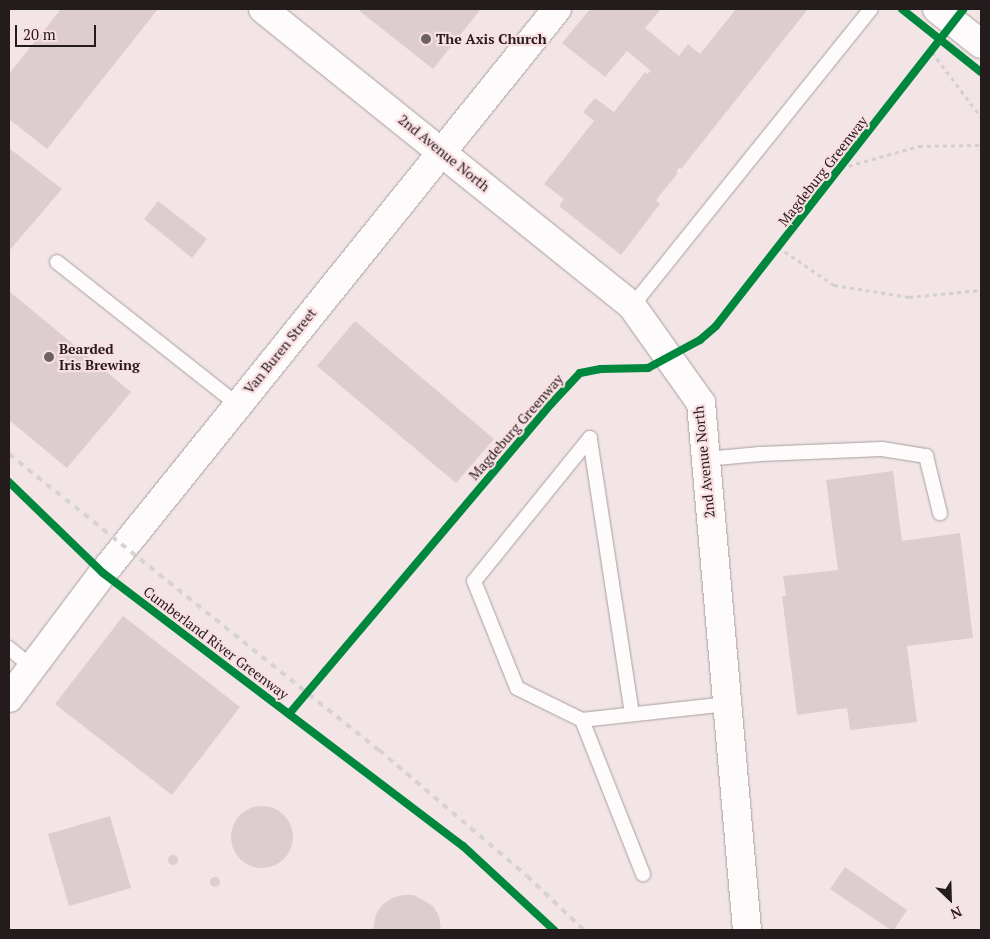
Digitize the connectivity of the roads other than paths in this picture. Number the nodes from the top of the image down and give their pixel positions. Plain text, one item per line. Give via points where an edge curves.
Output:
1 (263, 9) edge
2 (557, 9) edge
3 (870, 9) edge
4 (946, 16) edge
5 (981, 44) edge
6 (441, 150) junction
7 (57, 262) dead end
8 (632, 306) junction
9 (238, 405) junction
10 (706, 459) junction
11 (940, 513) dead end
12 (9, 648) edge
13 (32, 667) junction
14 (9, 698) edge
15 (727, 704) junction
16 (632, 714) junction
17 (582, 720) junction
18 (643, 874) dead end
19 (747, 930) edge

1 - 6 street, 2nd Avenue North
2 - 6 street, Van Buren Street
3 - 8 lane
4 - 5 street
6 - 8 street, 2nd Avenue North
6 - 9 street, Van Buren Street
7 - 9 lane
8 - 10 street, 2nd Avenue North via 701,404
9 - 13 street, Van Buren Street
10 - 11 lane via 882,449 926,456
10 - 15 street, 2nd Avenue North
12 - 13 lane
13 - 14 street, Van Buren Street
15 - 16 lane
15 - 19 street, 2nd Avenue North
16 - 17 lane
16 - 17 lane via 590,438 474,581 516,688
17 - 18 lane

